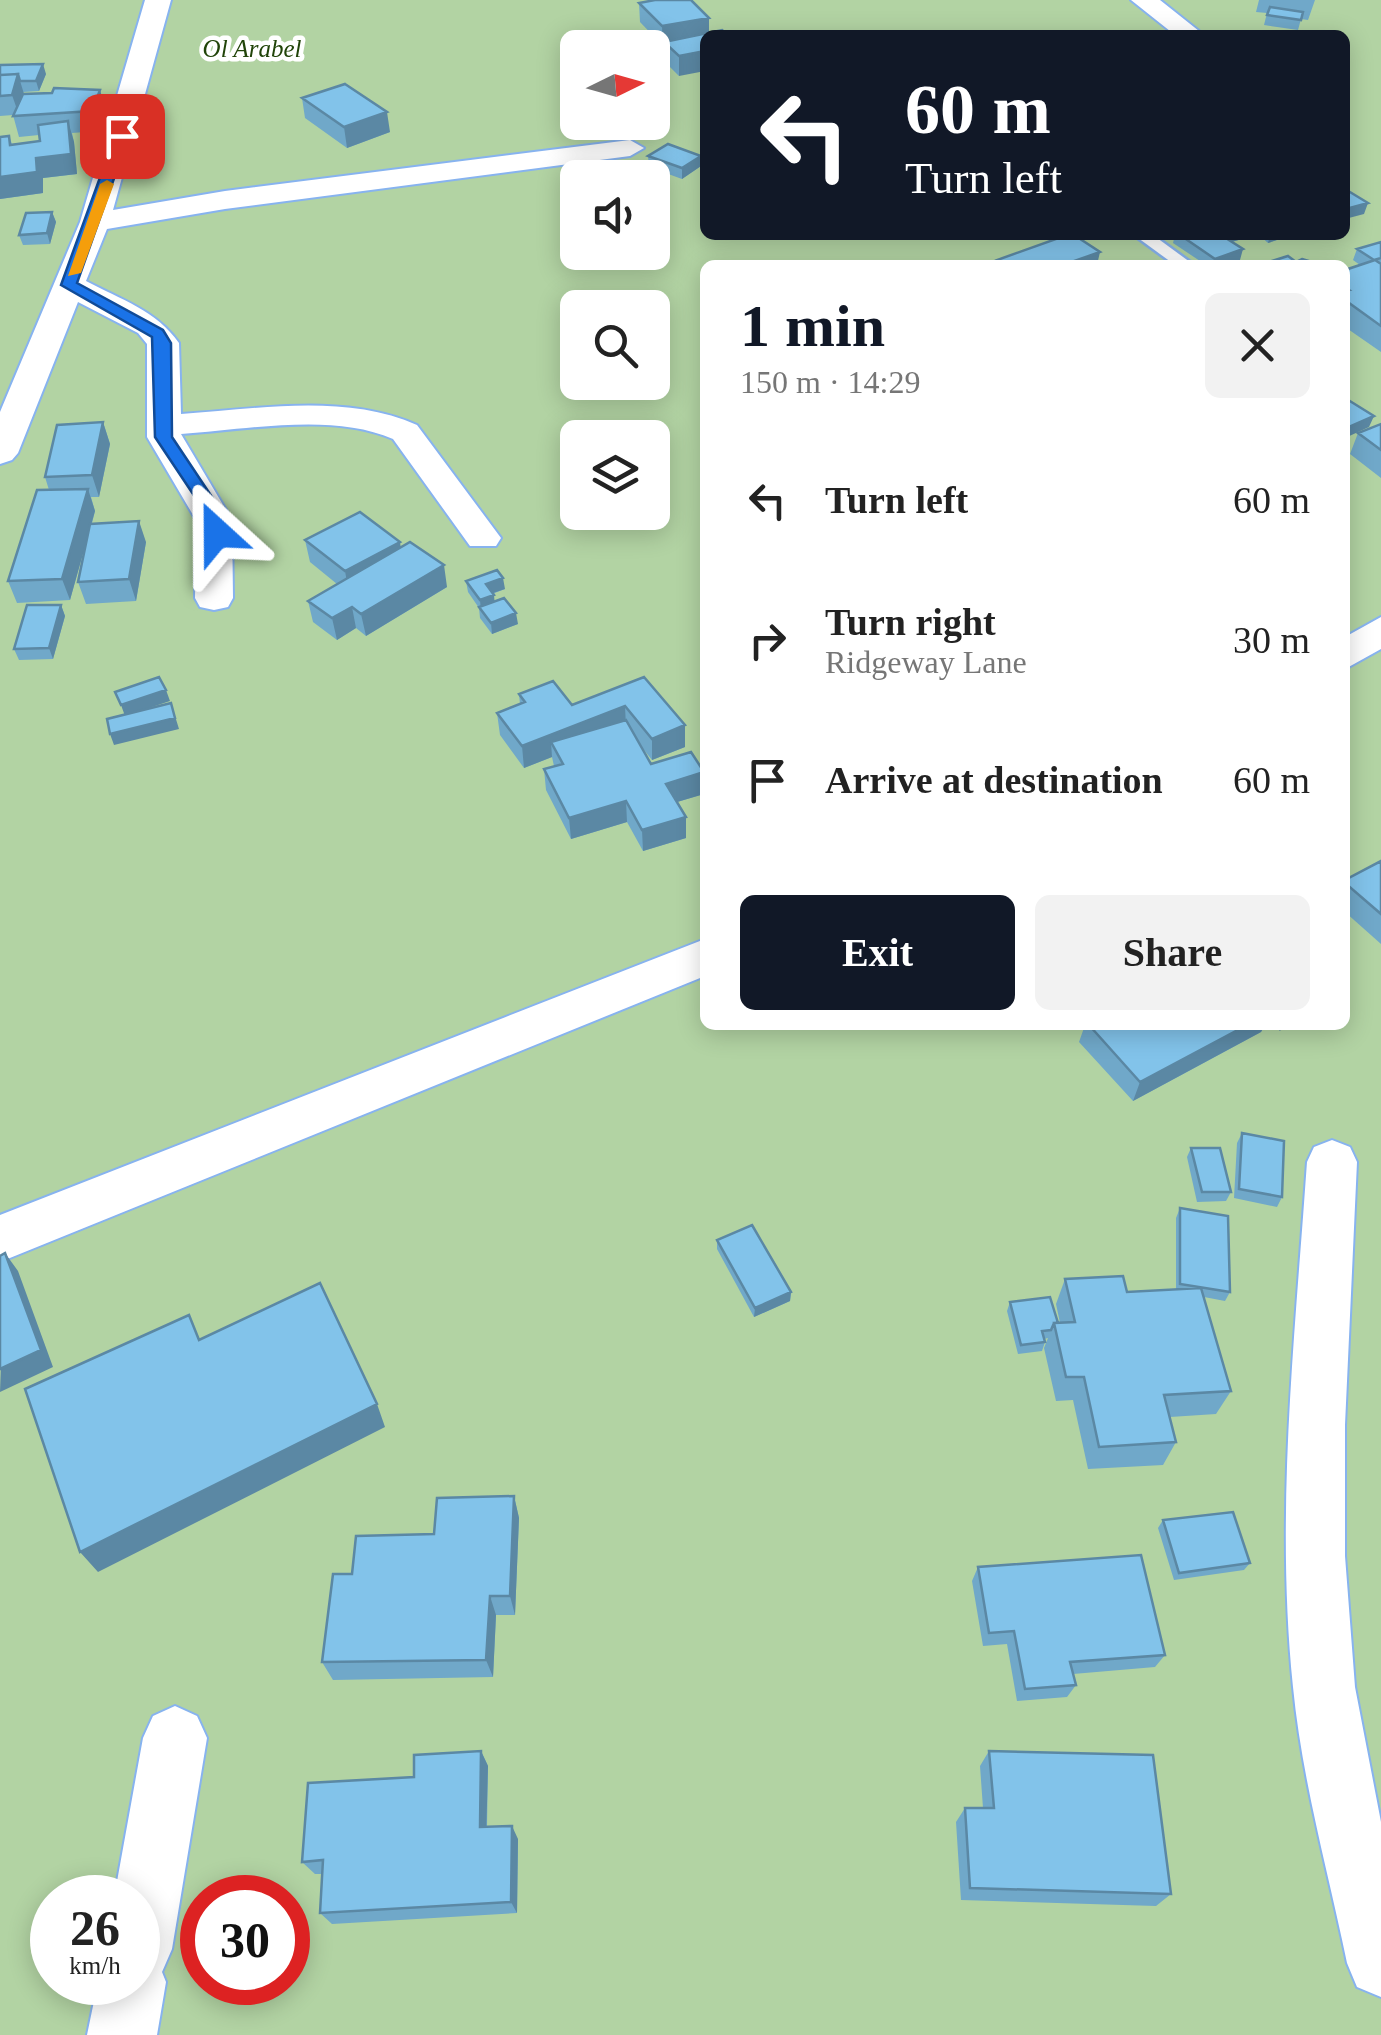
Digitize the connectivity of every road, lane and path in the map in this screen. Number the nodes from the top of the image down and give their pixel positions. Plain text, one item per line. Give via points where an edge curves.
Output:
1 (158, 0) edge
2 (1144, 0) edge
3 (1184, 30) edge
4 (630, 148) dead end
5 (94, 222) junction
6 (1149, 240) edge
7 (1179, 260) edge
8 (68, 285) junction
9 (162, 425) junction
10 (0, 453) edge
11 (484, 538) dead end
12 (214, 598) dead end
13 (1381, 630) edge
14 (1350, 652) edge
15 (700, 959) edge
16 (1332, 1162) dead end
17 (0, 1239) edge
18 (175, 1738) dead end
19 (151, 1875) edge
20 (1381, 1963) edge
21 (128, 2005) edge
22 (122, 2035) edge

1 - 5 street
2 - 3 street
4 - 5 street
5 - 8 street
6 - 7 lane
8 - 9 street via 158,334
8 - 10 street
9 - 11 street via 354,417 393,422
9 - 12 street via 214,520
13 - 14 street
15 - 17 street
16 - 20 street via 1316,1486 1317,1607 1324,1690
18 - 19 street
21 - 22 street

